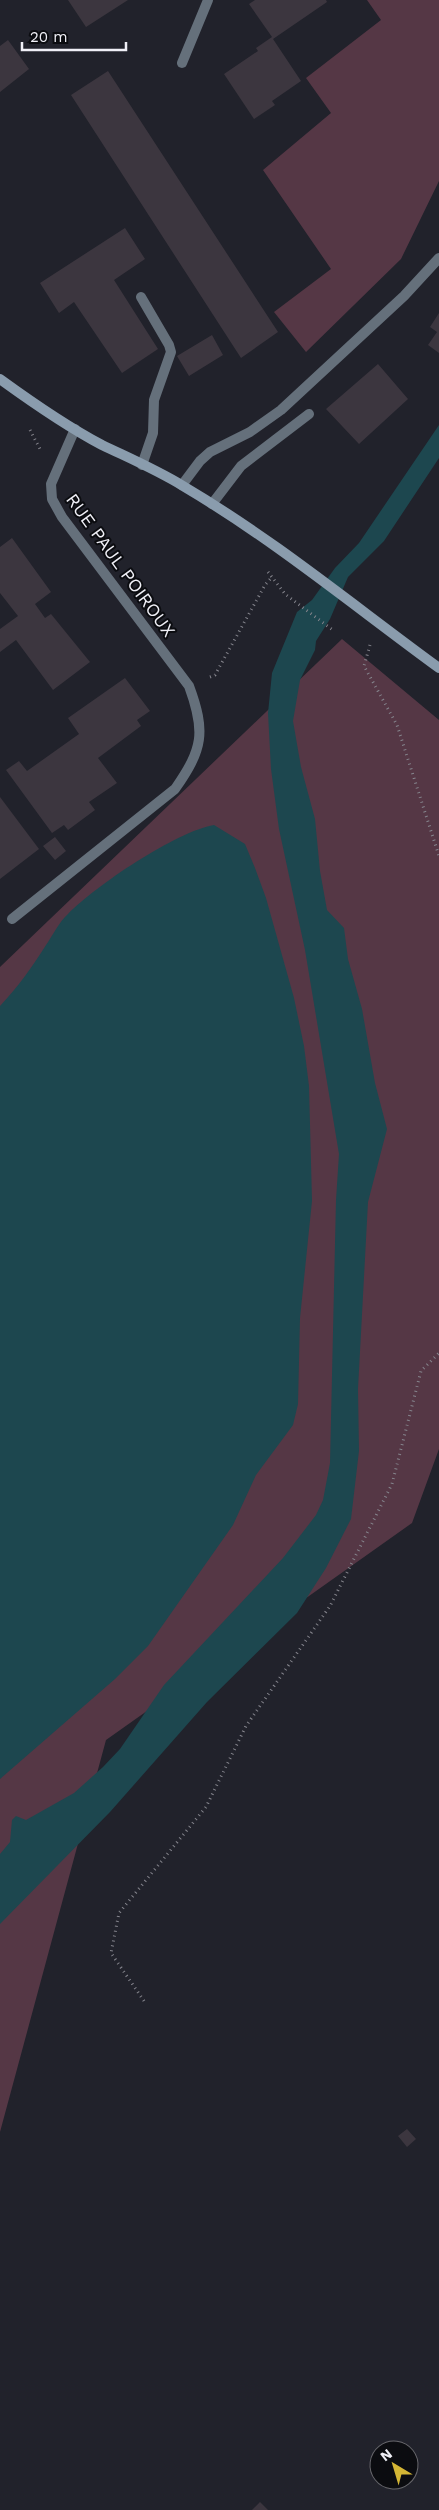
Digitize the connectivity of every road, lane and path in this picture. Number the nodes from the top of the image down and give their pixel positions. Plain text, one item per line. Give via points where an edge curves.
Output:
1 (208, 0) edge
2 (182, 62) dead end
3 (439, 258) edge
4 (140, 297) dead end
5 (0, 380) edge
6 (309, 414) dead end
7 (75, 429) junction
8 (31, 431) dead end
9 (42, 451) dead end
10 (142, 465) junction
11 (182, 485) junction
12 (212, 504) junction
13 (334, 631) dead end
14 (370, 643) dead end
15 (439, 668) edge
16 (189, 686) junction
17 (439, 856) edge
18 (12, 919) dead end
19 (439, 1353) edge
20 (144, 2001) dead end

1 - 2 street
3 - 11 street via 404,296 296,397 250,432 210,452
4 - 10 street via 171,352 154,400 153,433
5 - 7 main road
6 - 12 street via 241,466
7 - 10 main road
7 - 16 street, RUE PAUL POIROUX via 51,484 52,499 62,517
8 - 9 path
10 - 11 main road
11 - 12 main road
12 - 15 main road via 305,566
13 - 16 path via 285,594 272,577 216,674
14 - 17 path via 364,666 397,725
16 - 18 street, RUE PAUL POIROUX via 201,727 190,768 175,789
19 - 20 path via 421,1371 392,1484 330,1606 246,1726 206,1807 119,1913 111,1953

